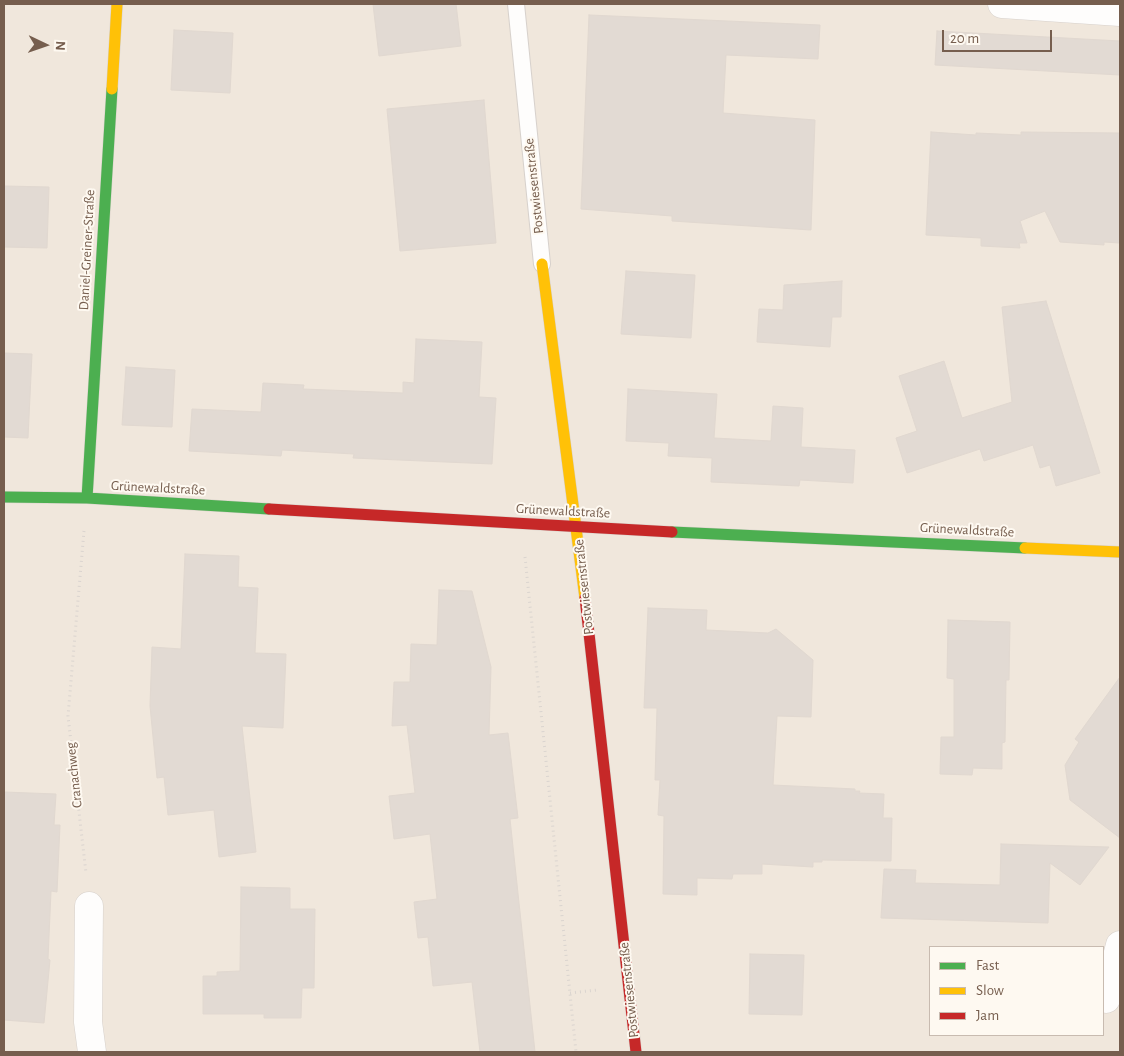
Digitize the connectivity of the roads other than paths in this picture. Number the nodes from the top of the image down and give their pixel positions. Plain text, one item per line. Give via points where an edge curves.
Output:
1 (117, 4) edge
2 (516, 4) edge
3 (1002, 4) edge
4 (1120, 12) edge
5 (542, 264) joint
6 (4, 497) edge
7 (87, 498) junction
8 (577, 528) junction
9 (1120, 552) edge
10 (89, 906) road end
11 (1120, 945) edge
12 (1106, 999) dead end
13 (92, 1052) edge
14 (636, 1052) edge

1 - 7 street, Daniel-Greiner-Straße
2 - 5 lane, Postwiesenstraße
3 - 4 street
5 - 8 street, Postwiesenstraße
6 - 7 street, Grünewaldstraße
7 - 8 street, Grünewaldstraße
8 - 9 street, Grünewaldstraße
8 - 14 street, Postwiesenstraße
10 - 13 street via 88,1022
11 - 12 street

